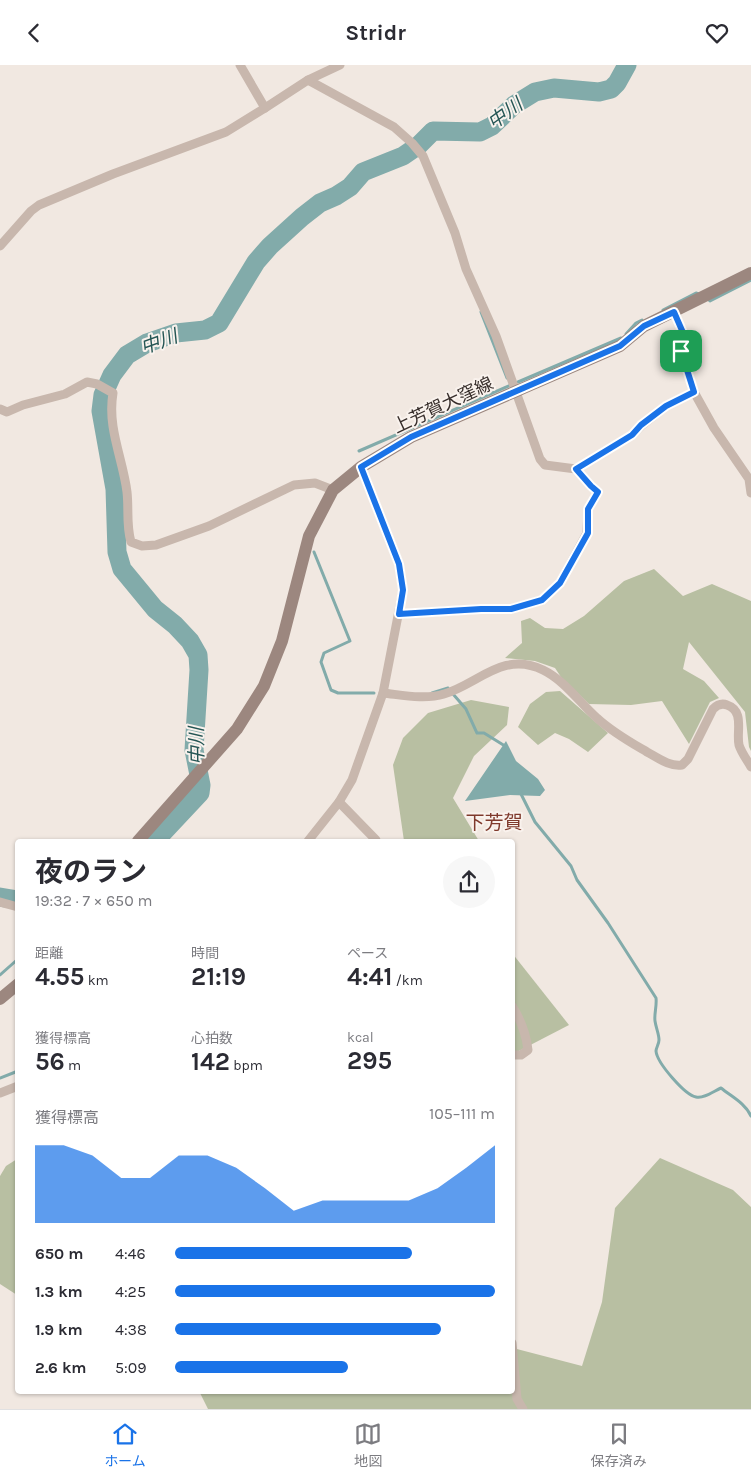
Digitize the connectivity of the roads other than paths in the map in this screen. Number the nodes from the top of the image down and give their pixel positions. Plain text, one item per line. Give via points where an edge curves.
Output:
1 (240, 65) edge
2 (340, 65) edge
3 (308, 80) junction
4 (265, 108) junction
5 (0, 246) edge
6 (751, 273) edge
7 (674, 312) junction
8 (515, 391) junction
9 (694, 392) junction
10 (0, 409) edge
11 (361, 467) junction
12 (576, 469) junction
13 (333, 490) junction
14 (751, 493) edge
15 (399, 614) junction
16 (383, 693) junction
17 (751, 767) edge
18 (339, 802) junction
19 (140, 839) edge
20 (310, 839) edge
21 (375, 839) edge
22 (0, 902) edge
23 (15, 906) edge
24 (15, 987) edge
25 (0, 999) edge
26 (515, 1010) edge
27 (515, 1055) edge
28 (15, 1087) edge
29 (0, 1093) edge
30 (515, 1377) edge
31 (523, 1409) edge

1 - 4 street
2 - 3 street
3 - 4 street
3 - 8 street via 394,127 423,156
4 - 5 street via 226,131 39,205
6 - 7 main road, 上芳賀大窪線
7 - 8 main road, 上芳賀大窪線 via 644,326 620,346
7 - 9 street via 684,335 681,351
8 - 11 main road, 上芳賀大窪線 via 411,437
8 - 12 street via 540,459 545,465
9 - 12 street via 666,406 632,435
9 - 14 street via 749,479
10 - 13 street via 7,411 65,394 87,382 113,393 111,422 127,492 127,529 131,542 142,545 156,545 209,526 294,485 315,483
11 - 13 main road, 上芳賀大窪線
11 - 15 street via 399,564 403,590
12 - 15 street via 598,492 588,509 588,533 560,583 542,600 511,609
13 - 19 main road, 上芳賀大窪線 via 309,536 282,641 264,686 237,729
15 - 16 street
16 - 17 street via 446,694 490,671 515,665 530,666 553,676 618,735 676,766 688,759 713,709 726,704 739,720 740,746
16 - 18 street via 352,780
18 - 20 street
18 - 21 street
22 - 23 street
24 - 25 main road
26 - 27 street via 528,1050
28 - 29 street
30 - 31 street via 517,1399

